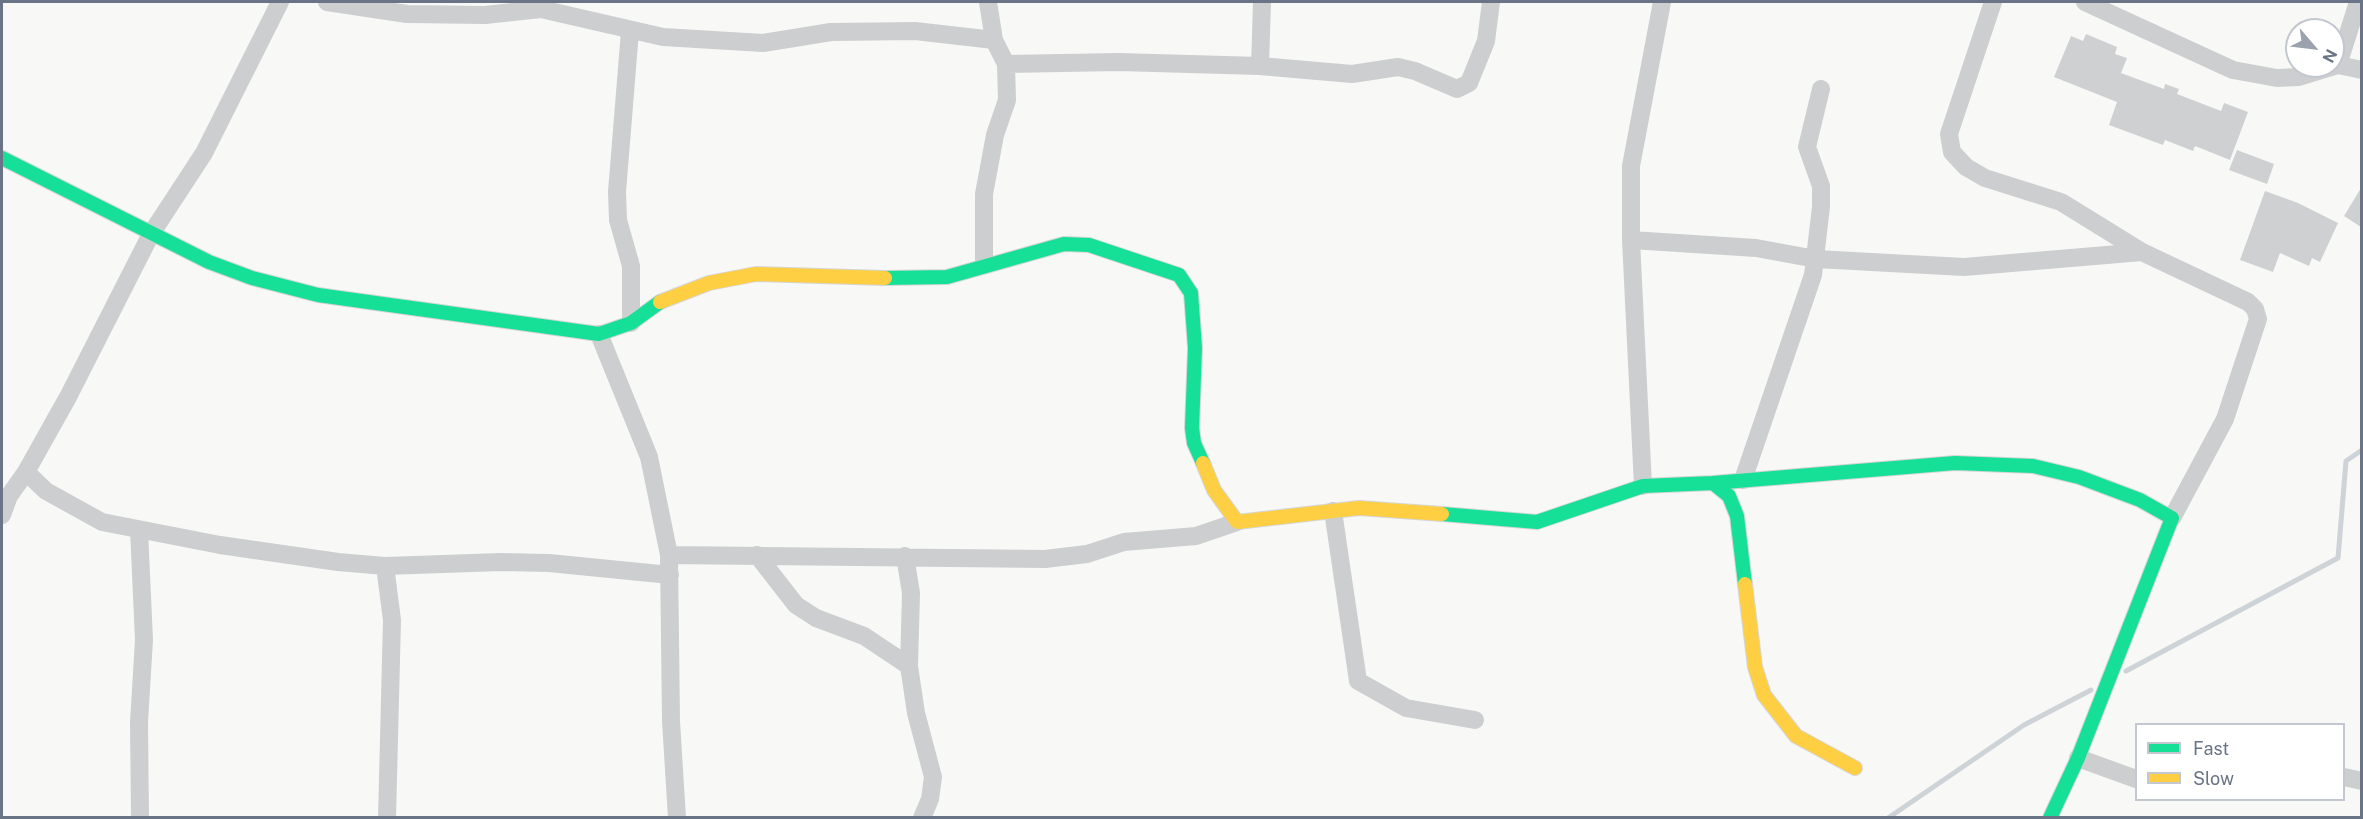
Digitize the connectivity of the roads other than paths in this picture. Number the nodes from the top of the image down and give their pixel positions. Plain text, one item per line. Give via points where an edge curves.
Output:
1 (280, 2) edge
2 (327, 2) edge
3 (988, 2) edge
4 (1262, 2) edge
5 (1491, 2) edge
6 (1662, 2) edge
7 (1993, 2) edge
8 (2085, 2) edge
9 (2358, 2) edge
10 (630, 31) junction
11 (994, 40) junction
12 (2345, 43) edge
13 (1006, 64) junction
14 (1260, 66) junction
15 (2345, 67) edge
16 (2361, 70) edge
17 (2285, 78) edge
18 (1821, 89) dead end
19 (2, 158) edge
20 (151, 234) junction
21 (1631, 240) junction
22 (2142, 252) junction
23 (1816, 259) junction
24 (984, 265) junction
25 (631, 323) junction
26 (599, 334) junction
27 (26, 472) junction
28 (1743, 480) junction
29 (1713, 483) junction
30 (1643, 486) junction
31 (5, 494) edge
32 (1333, 512) junction
33 (2, 515) edge
34 (2172, 518) junction
35 (1237, 522) junction
36 (139, 530) junction
37 (669, 555) junction
38 (757, 555) junction
39 (905, 556) junction
40 (385, 566) junction
41 (670, 575) junction
42 (909, 666) junction
43 (1475, 720) dead end
44 (2078, 758) junction
45 (1855, 768) dead end
46 (2345, 777) edge
47 (2135, 779) edge
48 (2361, 781) edge
49 (140, 818) edge
50 (387, 818) edge
51 (677, 818) edge
52 (922, 818) edge
53 (2050, 818) edge

1 - 20 street via 204,153
2 - 10 street via 407,15 485,15 541,9
3 - 11 street
4 - 14 street
5 - 14 street via 1486,41 1464,87 1458,89 1406,67 1352,74
6 - 21 street via 1631,166
7 - 22 street via 1949,134 1953,152 1966,167 1985,178 2061,202
8 - 17 street via 2233,70
9 - 12 street
10 - 11 street via 663,37 763,43 831,32 915,31
10 - 25 street via 617,192 618,219 631,267
11 - 13 street
13 - 14 street
13 - 24 street via 1007,100 995,135 984,194
15 - 16 street
18 - 23 street via 1807,147 1821,186
19 - 20 street
20 - 26 street via 252,278 318,295
20 - 27 street
21 - 23 street via 1756,248
21 - 30 street
22 - 23 street via 1964,267
22 - 34 street via 2248,302 2258,319 2225,419
23 - 28 street via 1807,297
24 - 25 street via 947,277 733,277 654,304
24 - 35 street via 1064,244 1089,245 1179,275 1186,282 1191,293 1196,348 1194,443 1214,490
25 - 26 street
26 - 37 street via 649,456
27 - 31 street
27 - 36 street via 70,507 102,522
28 - 29 street
28 - 34 street via 1955,464 2033,466 2079,477 2140,500
29 - 30 street
29 - 45 street via 1729,496 1737,516 1755,667 1764,695 1796,736
30 - 32 street via 1537,522 1359,508
31 - 33 street
32 - 35 street
32 - 43 street via 1358,681 1406,708
34 - 44 street
35 - 39 street via 1196,536 1125,542 1087,554 1046,559
36 - 40 street
36 - 49 street via 144,640 139,722
37 - 38 street
37 - 41 street
38 - 39 street
38 - 42 street via 796,605 816,618 864,636
39 - 42 street via 911,593
40 - 41 street via 530,563
40 - 50 street via 392,620
41 - 51 street via 671,721
42 - 52 street via 916,713 933,777
44 - 47 street
44 - 53 street
46 - 48 street

